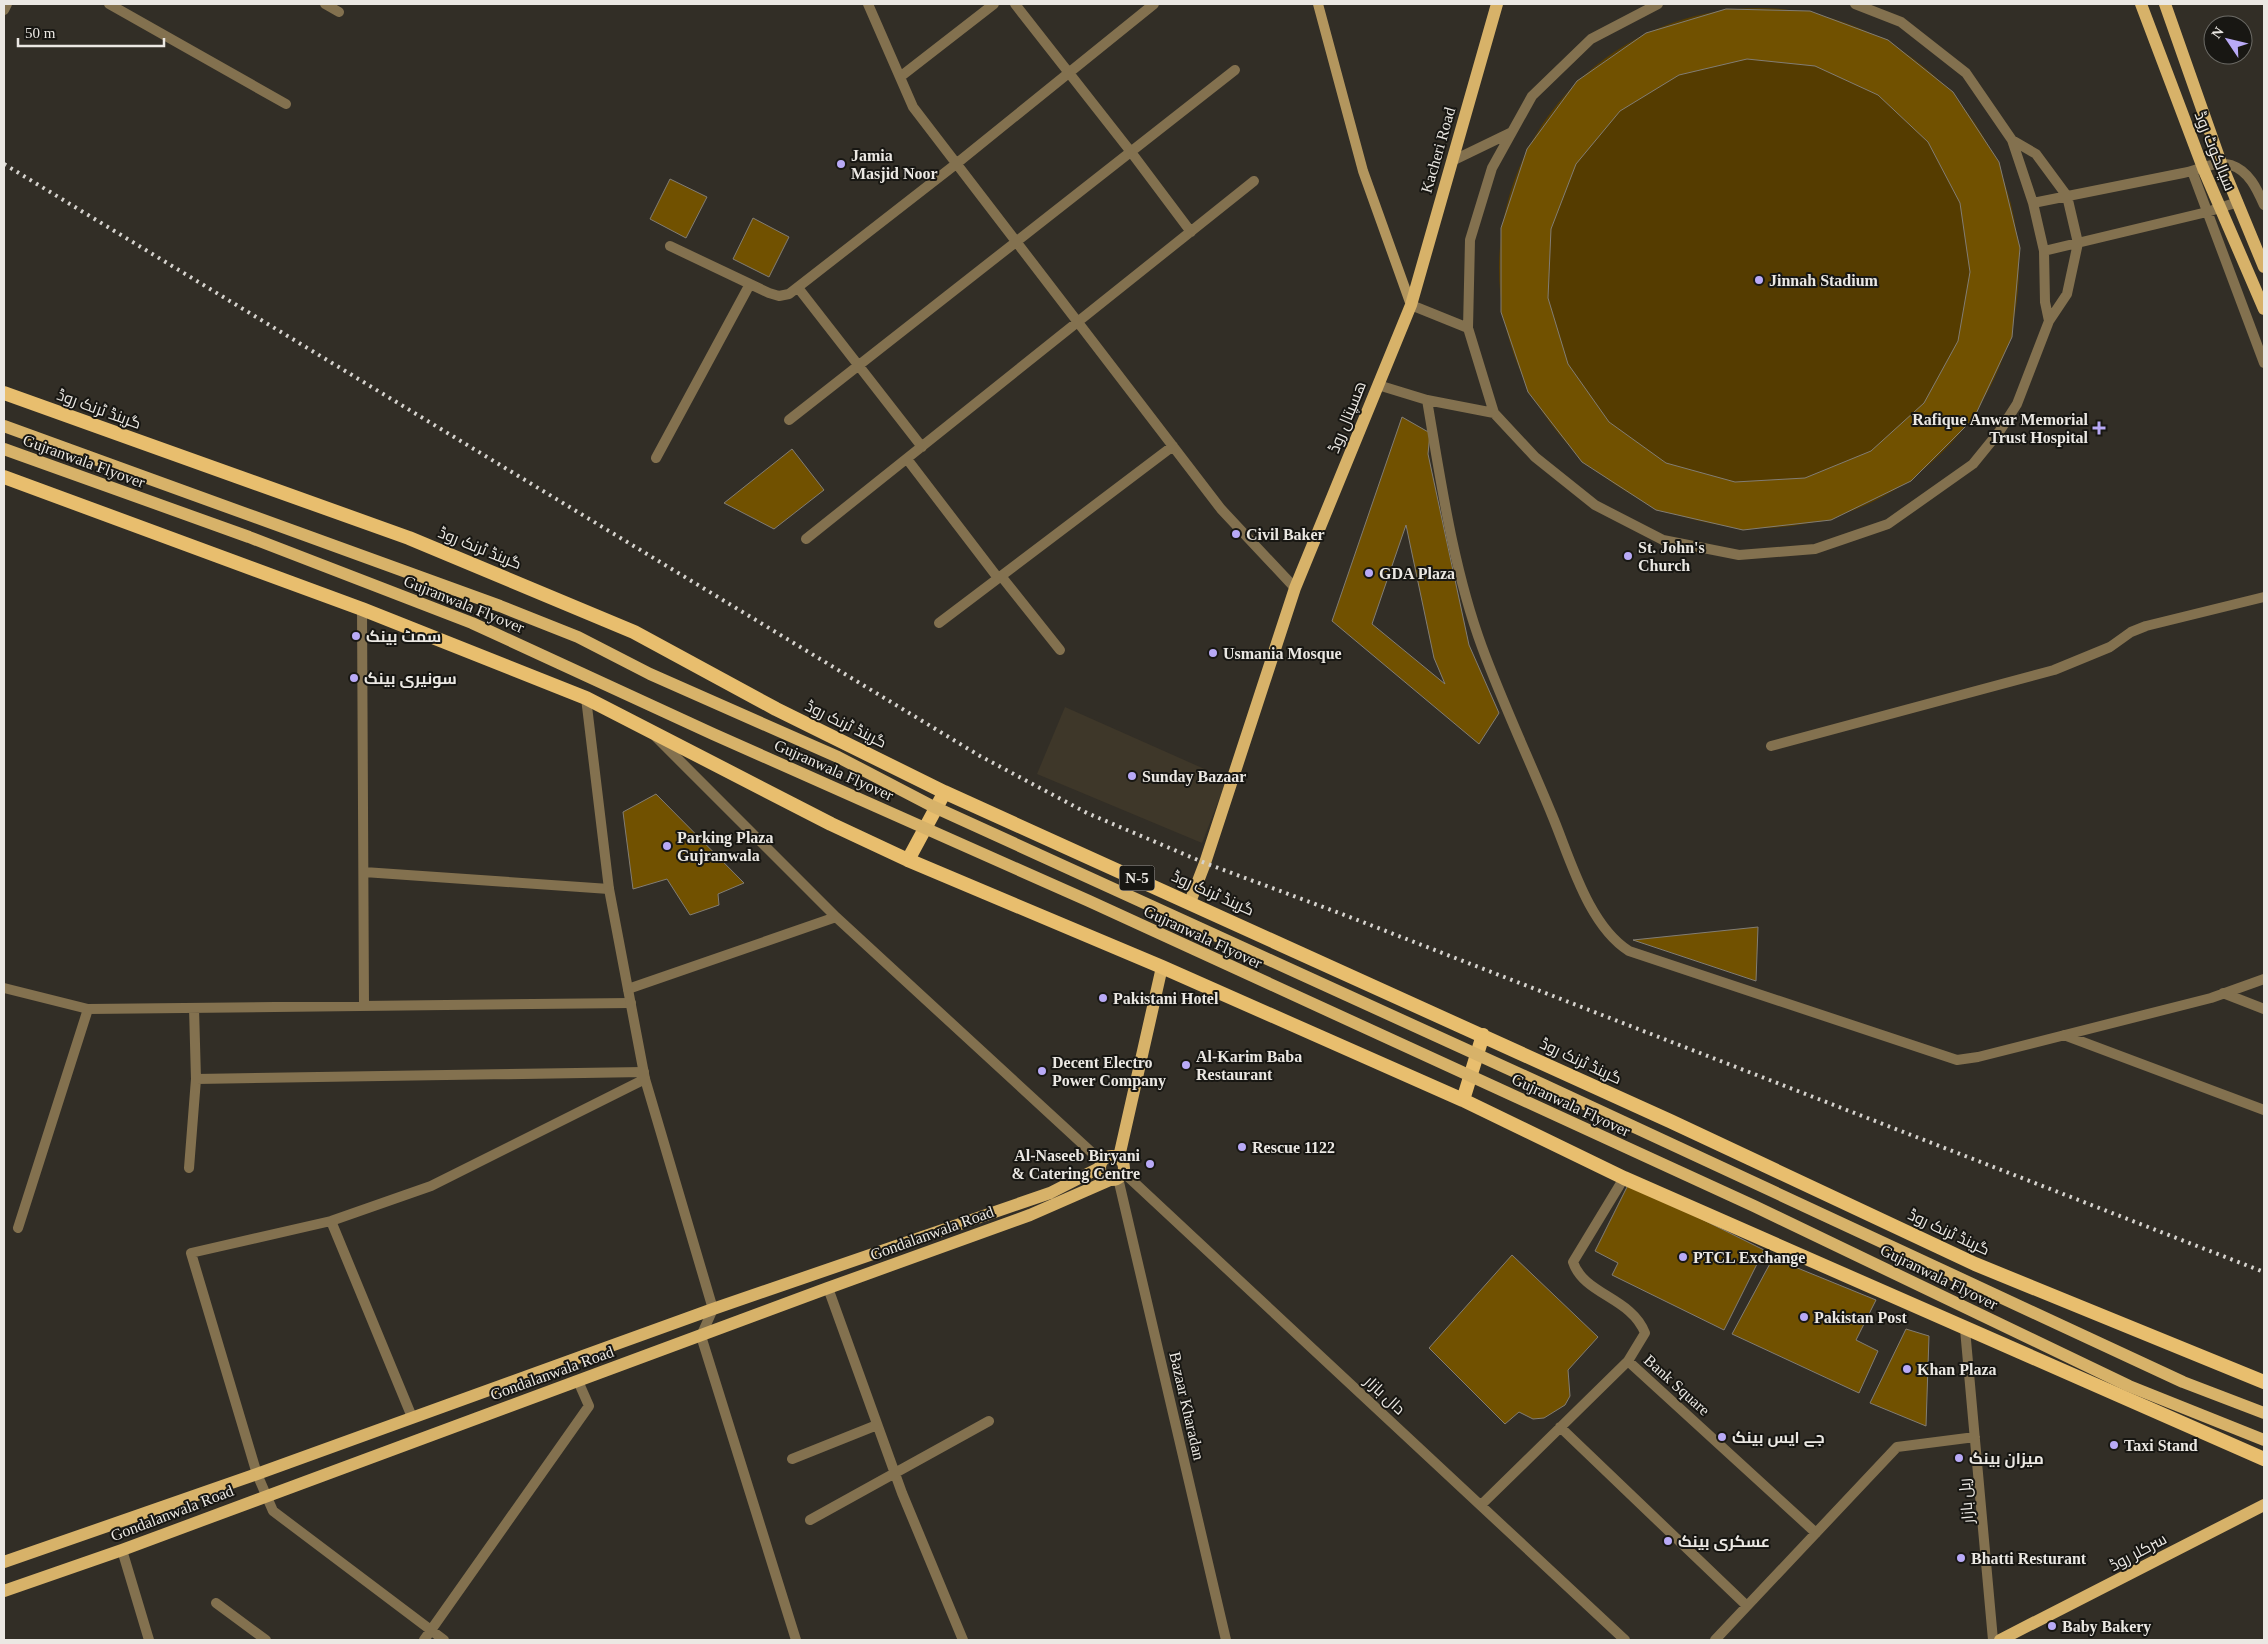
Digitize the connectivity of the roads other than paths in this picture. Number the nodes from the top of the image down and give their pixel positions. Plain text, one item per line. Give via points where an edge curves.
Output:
1 (7, 4) edge
2 (108, 4) edge
3 (325, 4) edge
4 (868, 4) edge
5 (994, 4) edge
6 (1015, 4) edge
7 (1154, 4) edge
8 (1318, 4) edge
9 (1496, 4) edge
10 (1658, 4) edge
11 (1855, 4) edge
12 (2141, 4) edge
13 (2165, 4) edge
14 (4, 10) edge
15 (339, 12) dead end
16 (1235, 70) dead end
17 (1068, 71) junction
18 (900, 77) junction
19 (286, 104) dead end
20 (1512, 132) junction
21 (2012, 140) junction
22 (1131, 152) junction
23 (1452, 161) junction
24 (2221, 163) junction
25 (956, 164) junction
26 (2197, 169) junction
27 (1254, 181) dead end
28 (2067, 196) junction
29 (2238, 202) junction
30 (2034, 203) junction
31 (2264, 205) edge
32 (2220, 207) junction
33 (2207, 212) junction
34 (1191, 232) junction
35 (1016, 242) junction
36 (2078, 243) junction
37 (670, 246) dead end
38 (2044, 251) junction
39 (2264, 268) edge
40 (750, 284) junction
41 (799, 288) junction
42 (1410, 305) junction
43 (2264, 309) edge
44 (2049, 320) junction
45 (1078, 322) junction
46 (1468, 328) junction
47 (2264, 363) edge
48 (859, 367) junction
49 (1378, 385) junction
50 (4, 393) edge
51 (1427, 400) junction
52 (1494, 413) junction
53 (789, 420) dead end
54 (4, 426) edge
55 (1173, 446) junction
56 (922, 447) junction
57 (4, 449) edge
58 (656, 458) dead end
59 (907, 459) junction
60 (4, 480) edge
61 (806, 539) dead end
62 (1000, 577) junction
63 (1295, 588) junction
64 (2264, 597) edge
65 (362, 609) junction
66 (939, 623) dead end
67 (1060, 650) dead end
68 (586, 698) junction
69 (651, 732) junction
70 (1771, 746) dead end
71 (944, 792) junction
72 (908, 860) junction
73 (364, 872) junction
74 (609, 889) junction
75 (1190, 902) junction
76 (836, 918) junction
77 (1162, 966) junction
78 (2264, 980) edge
79 (4, 988) edge
80 (628, 989) junction
81 (2223, 993) junction
82 (630, 1003) junction
83 (364, 1005) junction
84 (194, 1008) junction
85 (2264, 1008) edge
86 (88, 1009) junction
87 (1483, 1035) junction
88 (2064, 1035) junction
89 (644, 1075) junction
90 (196, 1079) junction
91 (1462, 1100) junction
92 (2264, 1110) edge
93 (1119, 1158) junction
94 (1100, 1164) junction
95 (189, 1168) dead end
96 (1117, 1177) junction
97 (1624, 1178) junction
98 (331, 1221) junction
99 (18, 1228) dead end
100 (828, 1288) junction
101 (713, 1308) junction
102 (1964, 1329) junction
103 (702, 1336) junction
104 (1628, 1361) junction
105 (578, 1380) junction
106 (2264, 1382) edge
107 (2264, 1413) edge
108 (412, 1417) junction
109 (989, 1421) dead end
110 (878, 1425) junction
111 (1560, 1428) junction
112 (1975, 1437) junction
113 (2264, 1440) edge
114 (792, 1459) dead end
115 (2264, 1459) edge
116 (894, 1472) junction
117 (257, 1474) junction
118 (267, 1495) junction
119 (2264, 1504) edge
120 (1481, 1505) junction
121 (810, 1520) dead end
122 (1816, 1533) junction
123 (122, 1550) junction
124 (4, 1562) edge
125 (4, 1591) edge
126 (216, 1603) dead end
127 (1747, 1606) junction
128 (431, 1631) junction
129 (149, 1640) edge
130 (266, 1640) edge
131 (424, 1640) edge
132 (444, 1640) edge
133 (796, 1640) edge
134 (962, 1640) edge
135 (1226, 1640) edge
136 (1625, 1640) edge
137 (1715, 1640) edge
138 (1993, 1640) edge
139 (2000, 1640) edge

1 - 14 street
2 - 19 street
3 - 15 street
4 - 18 street
5 - 18 street
6 - 17 street
7 - 17 street
8 - 42 main road via 1363,171
9 - 23 main road, Kacheri Road
10 - 20 street via 1591,39 1532,96
11 - 21 street via 1902,22 1966,73
12 - 26 main road, سیالکوٹ روڈ
13 - 24 main road, سیالکوٹ روڈ
16 - 22 street
17 - 22 street
17 - 25 street
18 - 25 street via 913,107
20 - 23 street
20 - 46 street via 1492,168 1470,240
21 - 28 street via 2036,154
21 - 30 street
22 - 34 street
22 - 35 street
23 - 42 main road, Kacheri Road
24 - 26 street
24 - 29 main road, سیالکوٹ روڈ
24 - 31 street, سیالکوٹ روڈ via 2233,165 2244,172
25 - 35 street
25 - 41 street
26 - 28 street
26 - 32 main road, سیالکوٹ روڈ
26 - 33 street
27 - 34 street
28 - 30 street
28 - 36 street
29 - 32 street
29 - 39 main road, سیالکوٹ روڈ
30 - 38 street
32 - 33 street
32 - 43 main road, سیالکوٹ روڈ
33 - 36 street
33 - 47 street
34 - 45 street
35 - 45 street
35 - 48 street
36 - 38 street
36 - 44 street via 2067,294
37 - 40 street
38 - 44 street via 2045,302
40 - 41 street via 779,296
40 - 58 street
41 - 48 street
42 - 46 street
42 - 49 main road, ھسپتال روڈ
44 - 52 street via 2017,404 1974,464 1888,524 1815,549 1739,555 1663,540 1595,505 1535,457
45 - 55 street
45 - 56 street
46 - 52 street
48 - 53 street
48 - 56 street
49 - 51 street
49 - 63 main road, ھسپتال روڈ
50 - 71 highway, گرینڈ ٹرنک روڈ / N-5 via 409,538 524,584 634,632 776,709
51 - 52 street
51 - 88 street via 1462,580 1482,646 1586,899 1616,943 1629,951 1956,1060
54 - 107 main road, Gujranwala Flyover, bridge via 578,637 650,674 838,758 950,815 1546,1086 2183,1382
55 - 62 street
55 - 63 street via 1221,509
56 - 59 street
57 - 113 main road, Gujranwala Flyover, bridge via 249,537 480,627 1089,901 1754,1206 2129,1386
59 - 61 street
59 - 62 street
60 - 65 highway
62 - 66 street
62 - 67 street
63 - 75 main road, ھسپتال روڈ
64 - 70 street via 2146,626 2110,647 2054,670
65 - 68 highway
65 - 73 street
68 - 69 highway
68 - 74 street
69 - 72 highway
69 - 76 street
71 - 72 highway
71 - 75 highway, گرینڈ ٹرنک روڈ / N-5
72 - 77 highway
73 - 74 street
73 - 83 street
74 - 80 street
75 - 87 highway, گرینڈ ٹرنک روڈ / N-5
76 - 80 street
76 - 94 street
77 - 91 highway
77 - 93 main road
78 - 81 street
79 - 86 street
80 - 82 street
81 - 85 street
81 - 88 street
82 - 83 street
82 - 89 street
83 - 84 street
84 - 86 street
84 - 90 street
86 - 99 street
87 - 91 highway
87 - 106 highway, گرینڈ ٹرنک روڈ / N-5 via 1975,1264
88 - 92 street
89 - 90 street
89 - 98 street via 431,1186
89 - 101 street
90 - 95 street
91 - 97 highway
93 - 94 main road via 1107,1156
93 - 96 main road via 1124,1164
94 - 96 main road via 1102,1176
94 - 101 main road, Gondalanwala Road via 1050,1193
96 - 100 main road, Gondalanwala Road via 1030,1215
96 - 120 street, دال بازار
96 - 135 street, Bazaar Kharadan
97 - 102 highway
97 - 104 street via 1573,1262 1581,1277 1629,1309 1642,1326 1645,1333
98 - 108 street
98 - 117 street via 191,1253
100 - 103 main road, Gondalanwala Road
100 - 110 street
101 - 103 street
101 - 108 main road, Gondalanwala Road
102 - 112 street, ریل بازار
102 - 115 highway
103 - 105 main road, Gondalanwala Road
103 - 133 street
104 - 111 street
104 - 122 street, Bank Square
105 - 118 main road, Gondalanwala Road
105 - 128 street via 589,1406
108 - 117 main road, Gondalanwala Road
109 - 116 street
110 - 114 street
110 - 116 street
111 - 120 street
111 - 127 street
112 - 122 street via 1897,1447
112 - 138 street, ریل بازار
116 - 121 street
116 - 134 street
117 - 118 street
117 - 124 main road, Gondalanwala Road
118 - 123 main road, Gondalanwala Road
118 - 128 street via 273,1511
119 - 139 main road, سرکلر روڈ
120 - 136 street, دال بازار
122 - 127 street
123 - 125 main road, Gondalanwala Road
123 - 129 street
126 - 130 street
127 - 137 street
128 - 131 street
128 - 132 street

